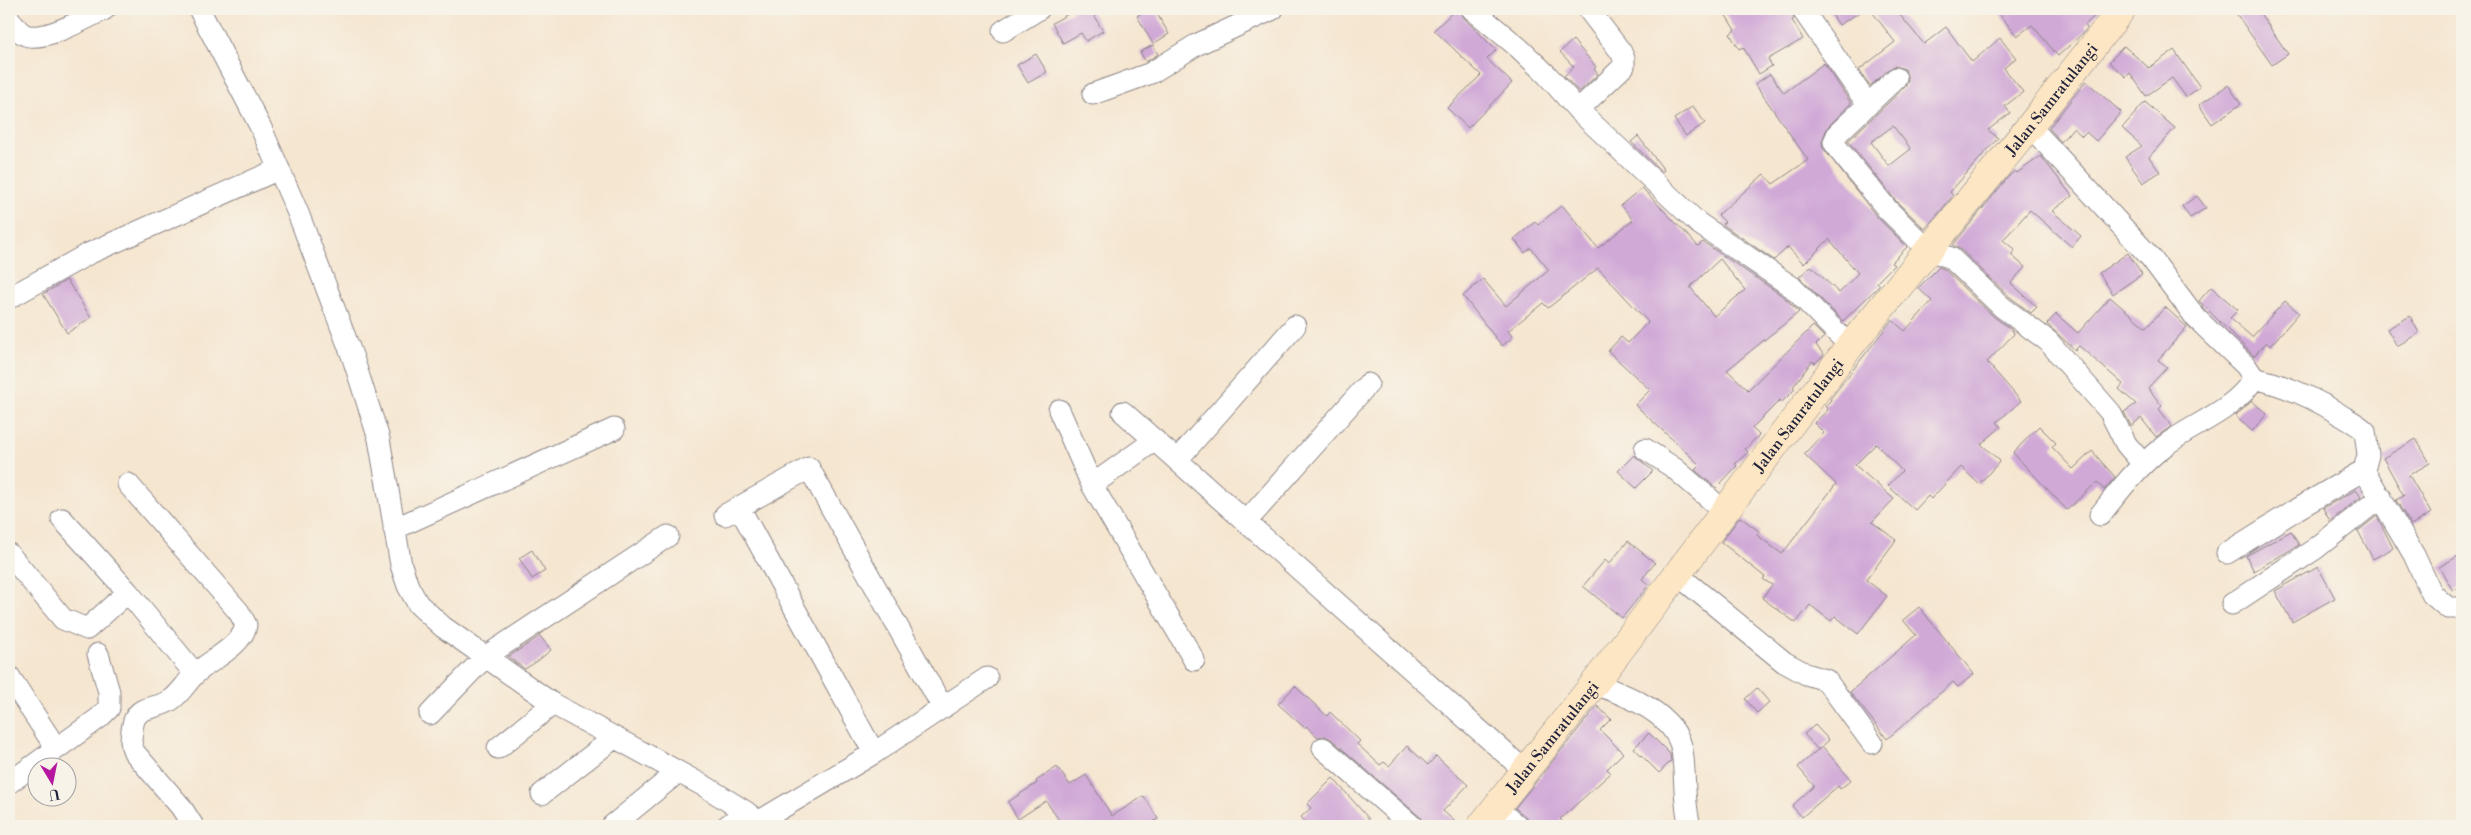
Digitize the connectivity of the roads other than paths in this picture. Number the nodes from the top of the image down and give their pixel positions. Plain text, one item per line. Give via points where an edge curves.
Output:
1 (105, 9) edge
2 (199, 9) edge
3 (1040, 9) edge
4 (1273, 9) edge
5 (1472, 9) edge
6 (1588, 9) edge
7 (1802, 9) edge
8 (2122, 9) edge
9 (9, 18) edge
10 (1003, 31) dead end
11 (1896, 78) dead end
12 (1093, 94) dead end
13 (1868, 105) junction
14 (1578, 110) junction
15 (2030, 126) junction
16 (279, 169) junction
17 (1928, 249) junction
18 (9, 298) edge
19 (1295, 326) dead end
20 (1850, 346) junction
21 (2254, 378) junction
22 (1368, 384) dead end
23 (1059, 410) dead end
24 (1124, 412) dead end
25 (614, 429) dead end
26 (1155, 440) junction
27 (1646, 448) dead end
28 (1176, 460) junction
29 (2142, 464) junction
30 (2364, 470) junction
31 (128, 484) dead end
32 (1092, 485) junction
33 (2381, 498) junction
34 (1725, 512) junction
35 (2100, 515) dead end
36 (62, 519) dead end
37 (1246, 522) junction
38 (394, 529) junction
39 (668, 536) dead end
40 (2227, 553) dead end
41 (9, 554) edge
42 (1678, 575) junction
43 (128, 592) junction
44 (2232, 604) dead end
45 (2462, 608) edge
46 (98, 654) dead end
47 (485, 657) junction
48 (1194, 660) dead end
49 (195, 674) junction
50 (9, 676) edge
51 (987, 678) dead end
52 (1594, 684) junction
53 (553, 704) junction
54 (943, 708) junction
55 (430, 714) dead end
56 (614, 738) junction
57 (1872, 743) dead end
58 (56, 748) junction
59 (498, 748) dead end
60 (1323, 748) dead end
61 (874, 752) junction
62 (1525, 771) junction
63 (678, 772) junction
64 (9, 783) edge
65 (542, 794) dead end
66 (1488, 817) edge
67 (756, 820) edge
68 (193, 826) edge
69 (612, 826) edge
70 (727, 826) edge
71 (1412, 826) edge
72 (1517, 826) edge
73 (1690, 826) edge

1 - 9 street via 39,35 28,36
2 - 16 street
3 - 10 street
4 - 12 street via 1196,45 1151,73
5 - 14 street via 1540,69
6 - 14 street via 1621,52 1624,66
7 - 13 street
8 - 15 main road, Jalan Samratulangi
11 - 13 street
13 - 17 street via 1838,133 1834,142 1887,209
14 - 20 street via 1698,223 1792,287
15 - 17 main road, Jalan Samratulangi
15 - 21 street via 2151,258 2196,318 2246,366
16 - 18 street via 88,254
16 - 38 street via 369,404 379,439
17 - 20 main road, Jalan Samratulangi
17 - 29 street via 1951,258 2002,307 2048,341 2110,412 2126,444
19 - 28 street
20 - 34 main road, Jalan Samratulangi
21 - 29 street via 2242,395
21 - 30 street via 2274,382 2320,402 2365,431 2368,455
22 - 37 street
23 - 32 street
24 - 26 street
25 - 38 street
26 - 28 street
26 - 32 street
27 - 34 street
28 - 37 street
29 - 35 street
30 - 33 street
30 - 40 street
31 - 49 street via 245,621 245,628 236,642
32 - 48 street
33 - 44 street via 2315,549
33 - 45 street via 2432,594 2448,608
34 - 42 main road, Jalan Samratulangi
36 - 43 street
37 - 62 street
38 - 47 street via 401,565 418,604 443,628
39 - 47 street
41 - 43 street via 63,619 87,629
42 - 52 main road, Jalan Samratulangi
42 - 57 street via 1784,662 1826,680
43 - 49 street
46 - 58 street via 109,692 109,708
47 - 53 street
47 - 55 street
49 - 68 street via 174,699 136,714 131,746
50 - 58 street
51 - 54 street
52 - 62 main road, Jalan Samratulangi
52 - 73 street via 1636,699 1677,735 1682,751
53 - 56 street
53 - 59 street
54 - 61 street
54 - 61 street via 809,468 732,511
56 - 63 street
56 - 65 street
58 - 64 street
60 - 71 street
61 - 67 street
62 - 66 main road, Jalan Samratulangi
63 - 67 street
63 - 69 street
66 - 72 street
67 - 70 street

